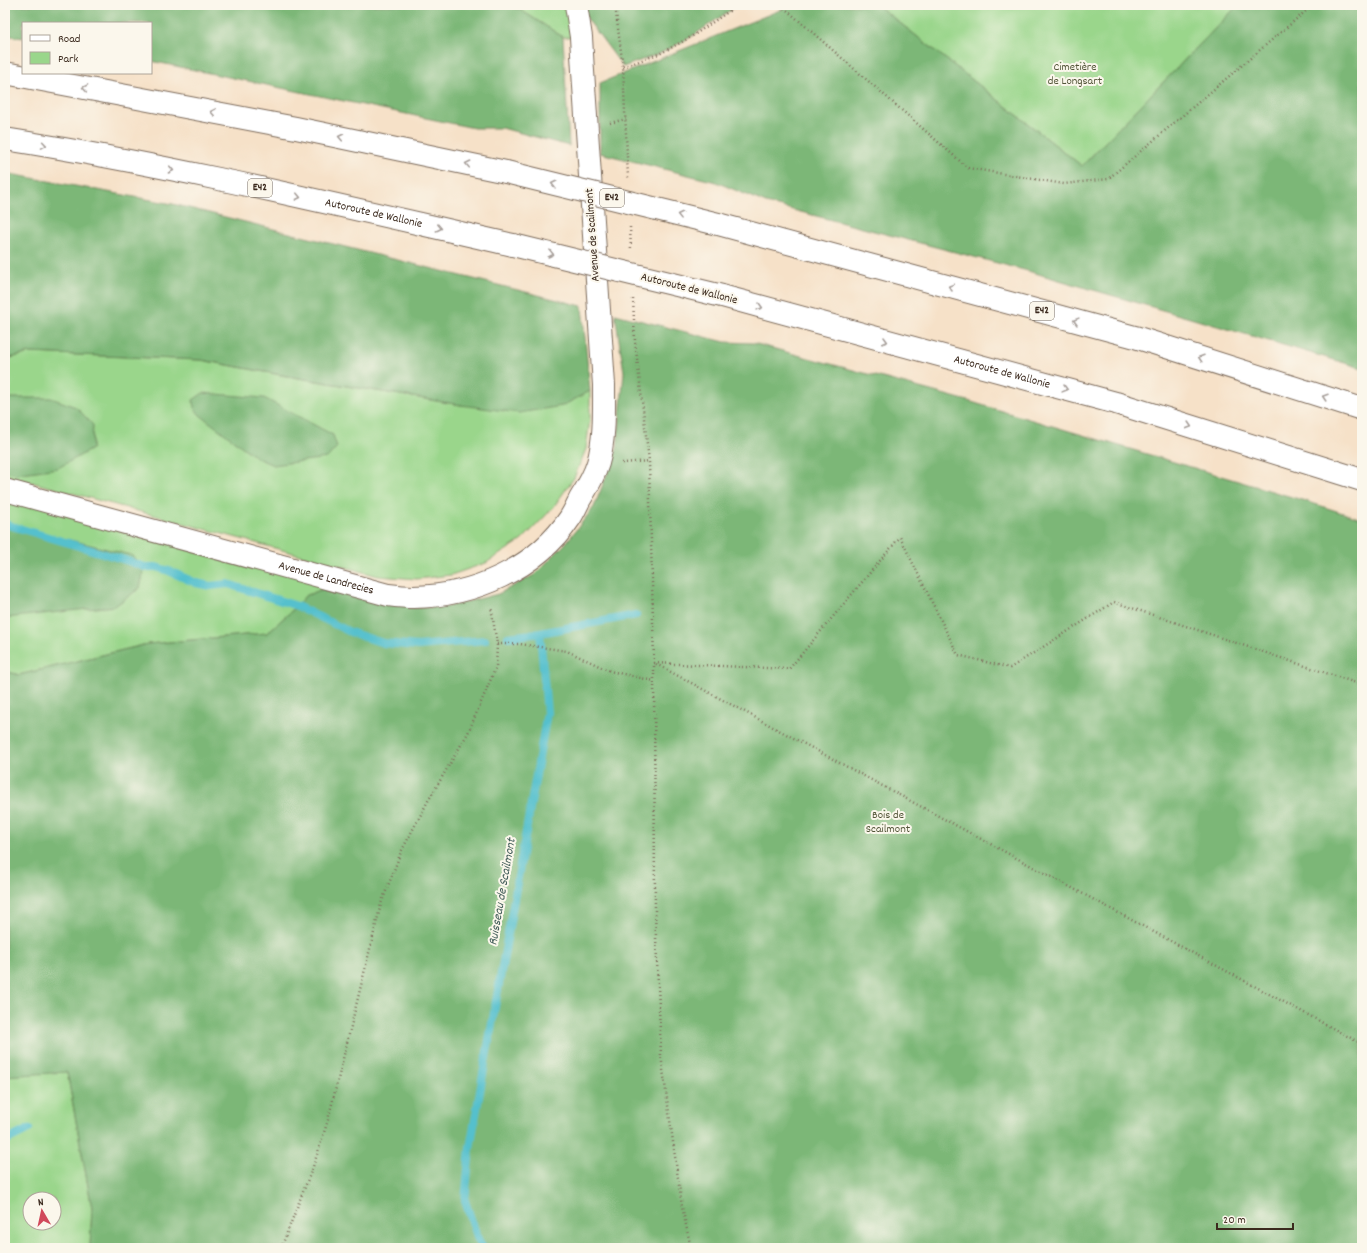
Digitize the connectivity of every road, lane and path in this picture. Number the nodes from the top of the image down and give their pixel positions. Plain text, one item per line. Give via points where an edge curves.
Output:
1 (576, 5) edge
2 (615, 5) edge
3 (738, 5) edge
4 (781, 5) edge
5 (1313, 5) edge
6 (623, 67) junction
7 (5, 73) edge
8 (5, 139) edge
9 (627, 141) dead end
10 (1362, 409) edge
11 (649, 461) dead end
12 (598, 464) joint
13 (1362, 480) edge
14 (5, 490) edge
15 (483, 584) junction
16 (497, 644) junction
17 (654, 663) junction
18 (654, 681) junction
19 (1362, 685) edge
20 (1362, 1044) edge
21 (281, 1248) edge
22 (691, 1248) edge

1 - 12 main road, Avenue de Scailmont via 583,71 604,385 604,427
2 - 6 path
3 - 6 path via 691,37 661,53
4 - 5 path via 968,168 1064,184 1108,179
6 - 9 path
10 -> 7 main road, E42, bridge via 1135,337 718,224 506,172 296,128
8 -> 13 main road, Autoroute de Wallonie / E42, bridge via 105,156 279,192 722,296 1116,403
11 - 17 path
12 - 15 main road, Avenue de Landrecies via 570,518 551,541 507,574
14 - 15 main road, Avenue de Landrecies via 388,595 436,595 458,592
15 - 16 path via 489,600
16 - 18 path via 520,644 567,651 610,671
16 - 21 path via 496,667 468,733 401,852 381,904 328,1120 314,1164
17 - 18 path
17 - 19 path via 789,669 900,537 958,654 1010,668 1114,602
17 - 20 path
18 - 22 path via 655,913 661,1054 682,1207

